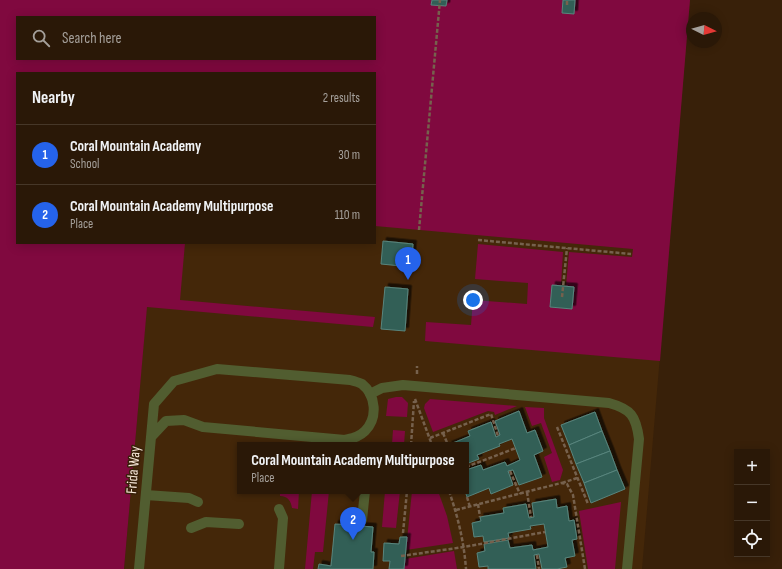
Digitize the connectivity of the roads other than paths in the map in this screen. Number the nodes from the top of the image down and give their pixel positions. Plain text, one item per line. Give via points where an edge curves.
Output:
1 (370, 394) junction
2 (151, 437) junction
3 (358, 441) edge
4 (365, 494) edge
5 (146, 495) junction
6 (198, 502) dead end
7 (280, 509) dead end
8 (362, 520) dead end
9 (239, 524) dead end
10 (191, 528) dead end
11 (139, 569) edge
12 (279, 569) edge
13 (627, 569) edge

1 - 2 lane, Frida Way via 361,384 350,380 218,369 174,381 154,404
1 - 3 lane via 374,412 371,423
1 - 13 lane via 382,388 403,385 609,403 622,407 637,425 639,439
2 - 3 lane via 166,421 184,420 203,427
2 - 5 lane, Frida Way
4 - 8 lane
5 - 6 lane via 189,498
5 - 11 lane, Frida Way
7 - 12 lane via 283,518
9 - 10 lane via 206,522

